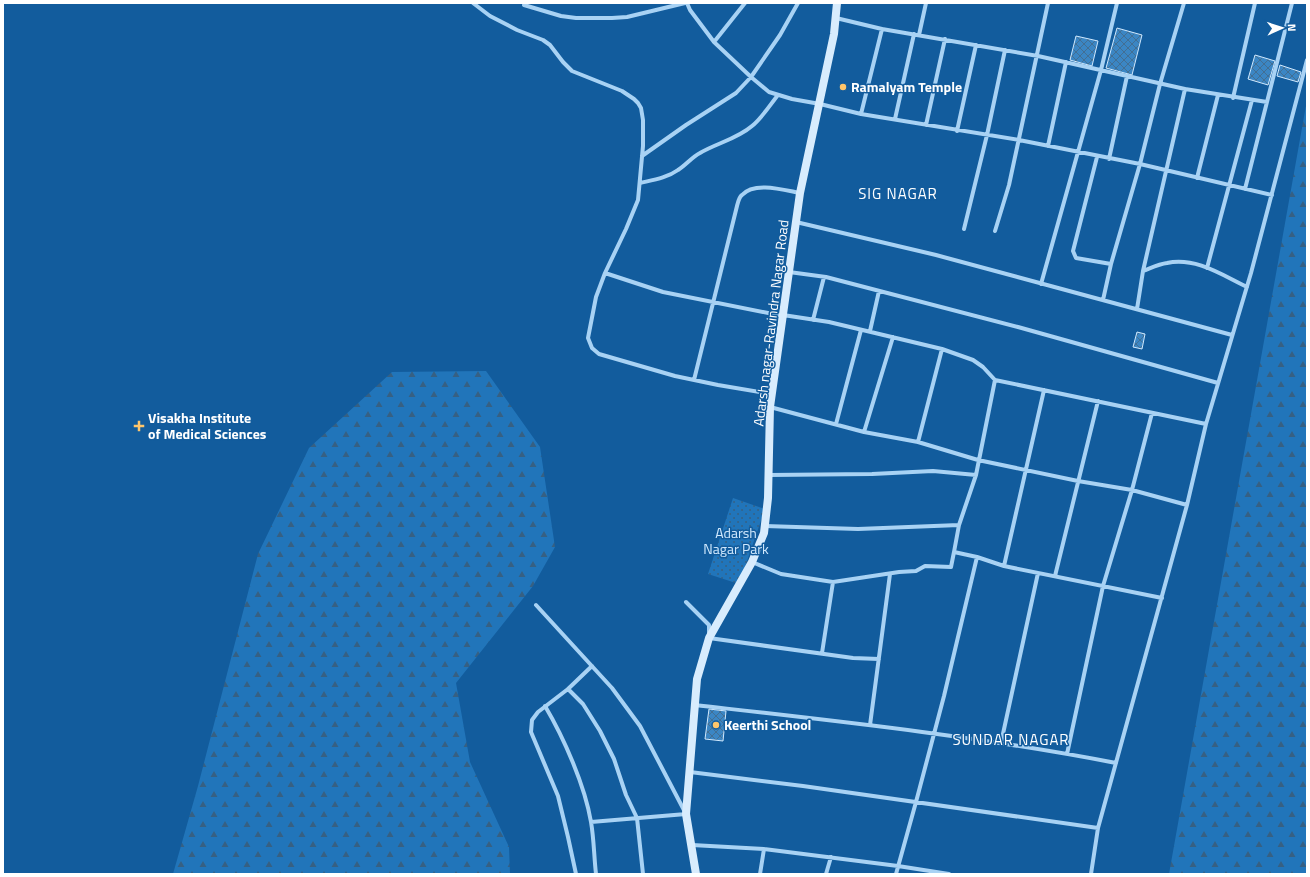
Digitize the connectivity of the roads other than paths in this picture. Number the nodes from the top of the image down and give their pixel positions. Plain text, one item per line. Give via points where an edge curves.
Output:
1 (473, 3) edge
2 (686, 3) edge
3 (745, 3) edge
4 (798, 3) edge
5 (837, 3) edge
6 (926, 3) edge
7 (1048, 3) edge
8 (1117, 3) edge
9 (1184, 3) edge
10 (1255, 3) edge
11 (1292, 3) edge
12 (524, 5) dead end
13 (836, 18) junction
14 (882, 29) junction
15 (914, 34) junction
16 (920, 35) junction
17 (945, 39) junction
18 (714, 42) junction
19 (976, 45) junction
20 (1005, 50) junction
21 (1038, 56) junction
22 (1307, 60) edge
23 (1066, 62) junction
24 (1101, 70) junction
25 (1127, 76) junction
26 (751, 78) junction
27 (1160, 84) junction
28 (1185, 89) junction
29 (778, 95) junction
30 (1218, 95) junction
31 (1234, 98) junction
32 (1252, 100) junction
33 (1267, 102) junction
34 (820, 104) junction
35 (861, 114) junction
36 (895, 119) junction
37 (926, 125) junction
38 (957, 130) junction
39 (987, 135) junction
40 (1019, 140) junction
41 (1048, 146) junction
42 (1077, 153) junction
43 (642, 156) junction
44 (1097, 157) junction
45 (1109, 159) junction
46 (1140, 164) junction
47 (1166, 171) junction
48 (1197, 178) junction
49 (640, 183) junction
50 (1229, 184) junction
51 (1245, 189) junction
52 (800, 193) junction
53 (1272, 195) junction
54 (796, 222) junction
55 (964, 229) dead end
56 (995, 231) dead end
57 (1111, 264) junction
58 (1206, 268) junction
59 (1143, 271) junction
60 (789, 272) junction
61 (605, 273) junction
62 (824, 277) junction
63 (1041, 284) junction
64 (1247, 287) junction
65 (879, 291) junction
66 (1103, 300) junction
67 (713, 303) junction
68 (1138, 309) junction
69 (783, 316) junction
70 (813, 320) junction
71 (860, 330) junction
72 (870, 331) junction
73 (1232, 335) junction
74 (893, 337) junction
75 (942, 349) junction
76 (694, 380) junction
77 (995, 380) junction
78 (1218, 383) junction
79 (1044, 390) junction
80 (772, 394) junction
81 (1098, 401) junction
82 (770, 407) junction
83 (1152, 413) junction
84 (836, 424) junction
85 (1206, 424) junction
86 (864, 432) junction
87 (918, 442) junction
88 (978, 460) junction
89 (1027, 470) junction
90 (769, 475) junction
91 (976, 475) junction
92 (1078, 480) junction
93 (1132, 490) junction
94 (1187, 505) junction
95 (959, 525) junction
96 (765, 526) junction
97 (954, 552) junction
98 (977, 557) junction
99 (752, 562) junction
100 (1004, 566) junction
101 (1038, 573) junction
102 (890, 574) junction
103 (1055, 576) junction
104 (834, 582) junction
105 (1103, 586) junction
106 (1162, 598) junction
107 (686, 602) dead end
108 (536, 605) dead end
109 (709, 638) junction
110 (822, 654) junction
111 (879, 659) junction
112 (592, 666) junction
113 (568, 689) junction
114 (695, 705) junction
115 (545, 706) junction
116 (870, 725) junction
117 (933, 734) junction
118 (1002, 743) junction
119 (1068, 754) junction
120 (1116, 763) junction
121 (690, 772) junction
122 (916, 802) junction
123 (686, 814) junction
124 (637, 818) junction
125 (591, 822) junction
126 (1098, 828) junction
127 (691, 845) junction
128 (764, 849) junction
129 (831, 857) junction
130 (898, 866) junction
131 (576, 874) edge
132 (596, 874) edge
133 (643, 874) edge
134 (696, 874) edge
135 (760, 874) edge
136 (826, 874) edge
137 (896, 874) edge
138 (950, 874) edge
139 (1091, 874) edge

1 - 43 street via 496,19 543,40 572,71 622,91 638,103 643,120
2 - 12 street via 612,18 561,16
2 - 18 street
3 - 18 street
4 - 26 street
5 - 13 street, Adarsh nagar-Ravindra Nagar Road
6 - 16 street
7 - 21 street
8 - 24 street
9 - 27 street
10 - 31 street
11 - 33 street
13 - 14 street
13 - 34 street, Adarsh nagar-Ravindra Nagar Road
14 - 15 street
14 - 35 street
15 - 16 street
15 - 36 street
16 - 17 street
17 - 19 street
17 - 37 street
18 - 26 street
19 - 20 street
19 - 38 street
20 - 21 street
20 - 39 street
21 - 23 street
21 - 40 street
22 - 53 street
23 - 24 street
23 - 41 street
24 - 25 street
24 - 42 street
25 - 27 street
25 - 45 street
26 - 29 street via 769,92
26 - 43 street via 736,93
27 - 28 street
27 - 46 street
28 - 30 street
28 - 47 street
29 - 34 street
29 - 49 street via 761,117 742,133 700,153 669,175
30 - 31 street
30 - 48 street
31 - 32 street
32 - 33 street
32 - 50 street
33 - 51 street
34 - 35 street
34 - 52 street, Adarsh nagar-Ravindra Nagar Road
35 - 36 street
36 - 37 street
37 - 38 street
38 - 39 street
39 - 40 street
39 - 55 street
40 - 41 street
40 - 56 street via 1009,186
41 - 42 street
42 - 44 street
42 - 63 street
43 - 49 street
44 - 45 street
44 - 57 street via 1073,252 1076,258
45 - 46 street
46 - 47 street
46 - 57 street
47 - 48 street
47 - 59 street
48 - 50 street
49 - 61 street via 638,200
50 - 51 street
50 - 58 street
51 - 53 street
52 - 54 street, Adarsh nagar-Ravindra Nagar Road
52 - 67 street via 757,188 741,195
53 - 64 street
54 - 60 street, Adarsh nagar-Ravindra Nagar Road
54 - 63 street via 936,255
57 - 66 street
58 - 59 street via 1189,262 1178,262 1166,263
58 - 64 street
59 - 68 street
60 - 62 street
60 - 69 street, Adarsh nagar-Ravindra Nagar Road
61 - 67 street via 663,292
61 - 76 street via 596,298 588,338 592,348 599,354
62 - 65 street
62 - 70 street
63 - 66 street
64 - 73 street
65 - 72 street
65 - 78 street
66 - 68 street
67 - 69 street
67 - 76 street
68 - 73 street
69 - 70 street
69 - 80 street, Adarsh nagar-Ravindra Nagar Road
70 - 71 street
71 - 72 street
71 - 84 street
72 - 74 street
73 - 78 street
74 - 75 street
74 - 86 street
75 - 77 street via 973,360
75 - 87 street
76 - 80 street
77 - 79 street
77 - 88 street
78 - 85 street
79 - 81 street
79 - 89 street
80 - 82 street, Adarsh nagar-Ravindra Nagar Road
81 - 83 street
81 - 92 street
82 - 84 street
82 - 90 street, Adarsh nagar-Ravindra Nagar Road
83 - 85 street
83 - 93 street
84 - 86 street
85 - 94 street
86 - 87 street
87 - 88 street
88 - 89 street
88 - 91 street
89 - 92 street
89 - 100 street
90 - 91 street via 933,471
90 - 96 street, Adarsh nagar-Ravindra Nagar Road
91 - 95 street
92 - 93 street
92 - 103 street
93 - 94 street
93 - 105 street
94 - 106 street
95 - 96 street via 858,528
95 - 97 street
96 - 99 street, Adarsh nagar-Ravindra Nagar Road
97 - 98 street
97 - 102 street via 951,567 925,566 916,571
98 - 100 street
98 - 117 street
99 - 104 street via 781,574
99 - 109 street, Adarsh nagar-Ravindra Nagar Road
100 - 101 street
101 - 103 street
101 - 118 street
102 - 104 street
102 - 111 street
103 - 105 street
104 - 110 street
105 - 106 street
105 - 119 street
106 - 120 street
107 - 109 street via 709,625
108 - 112 street
109 - 110 street
109 - 114 street, Adarsh nagar-Ravindra Nagar Road via 697,679
110 - 111 street
111 - 116 street
112 - 113 street
112 - 123 street via 640,726
113 - 115 street
113 - 124 street via 583,704 600,731
114 - 116 street
114 - 121 street, Adarsh nagar-Ravindra Nagar Road
115 - 125 street via 572,759
115 - 131 street via 532,720 531,732 558,796
116 - 117 street
117 - 118 street
117 - 122 street
118 - 119 street
119 - 120 street
120 - 126 street
121 - 122 street
121 - 123 street, Adarsh nagar-Ravindra Nagar Road
122 - 126 street
122 - 130 street
123 - 124 street
123 - 127 street, Adarsh nagar-Ravindra Nagar Road
124 - 125 street
124 - 133 street
125 - 132 street
126 - 139 street
127 - 128 street
127 - 134 street, Adarsh nagar-Ravindra Nagar Road
128 - 129 street
128 - 135 street
129 - 130 street
129 - 136 street
130 - 137 street
130 - 138 street

